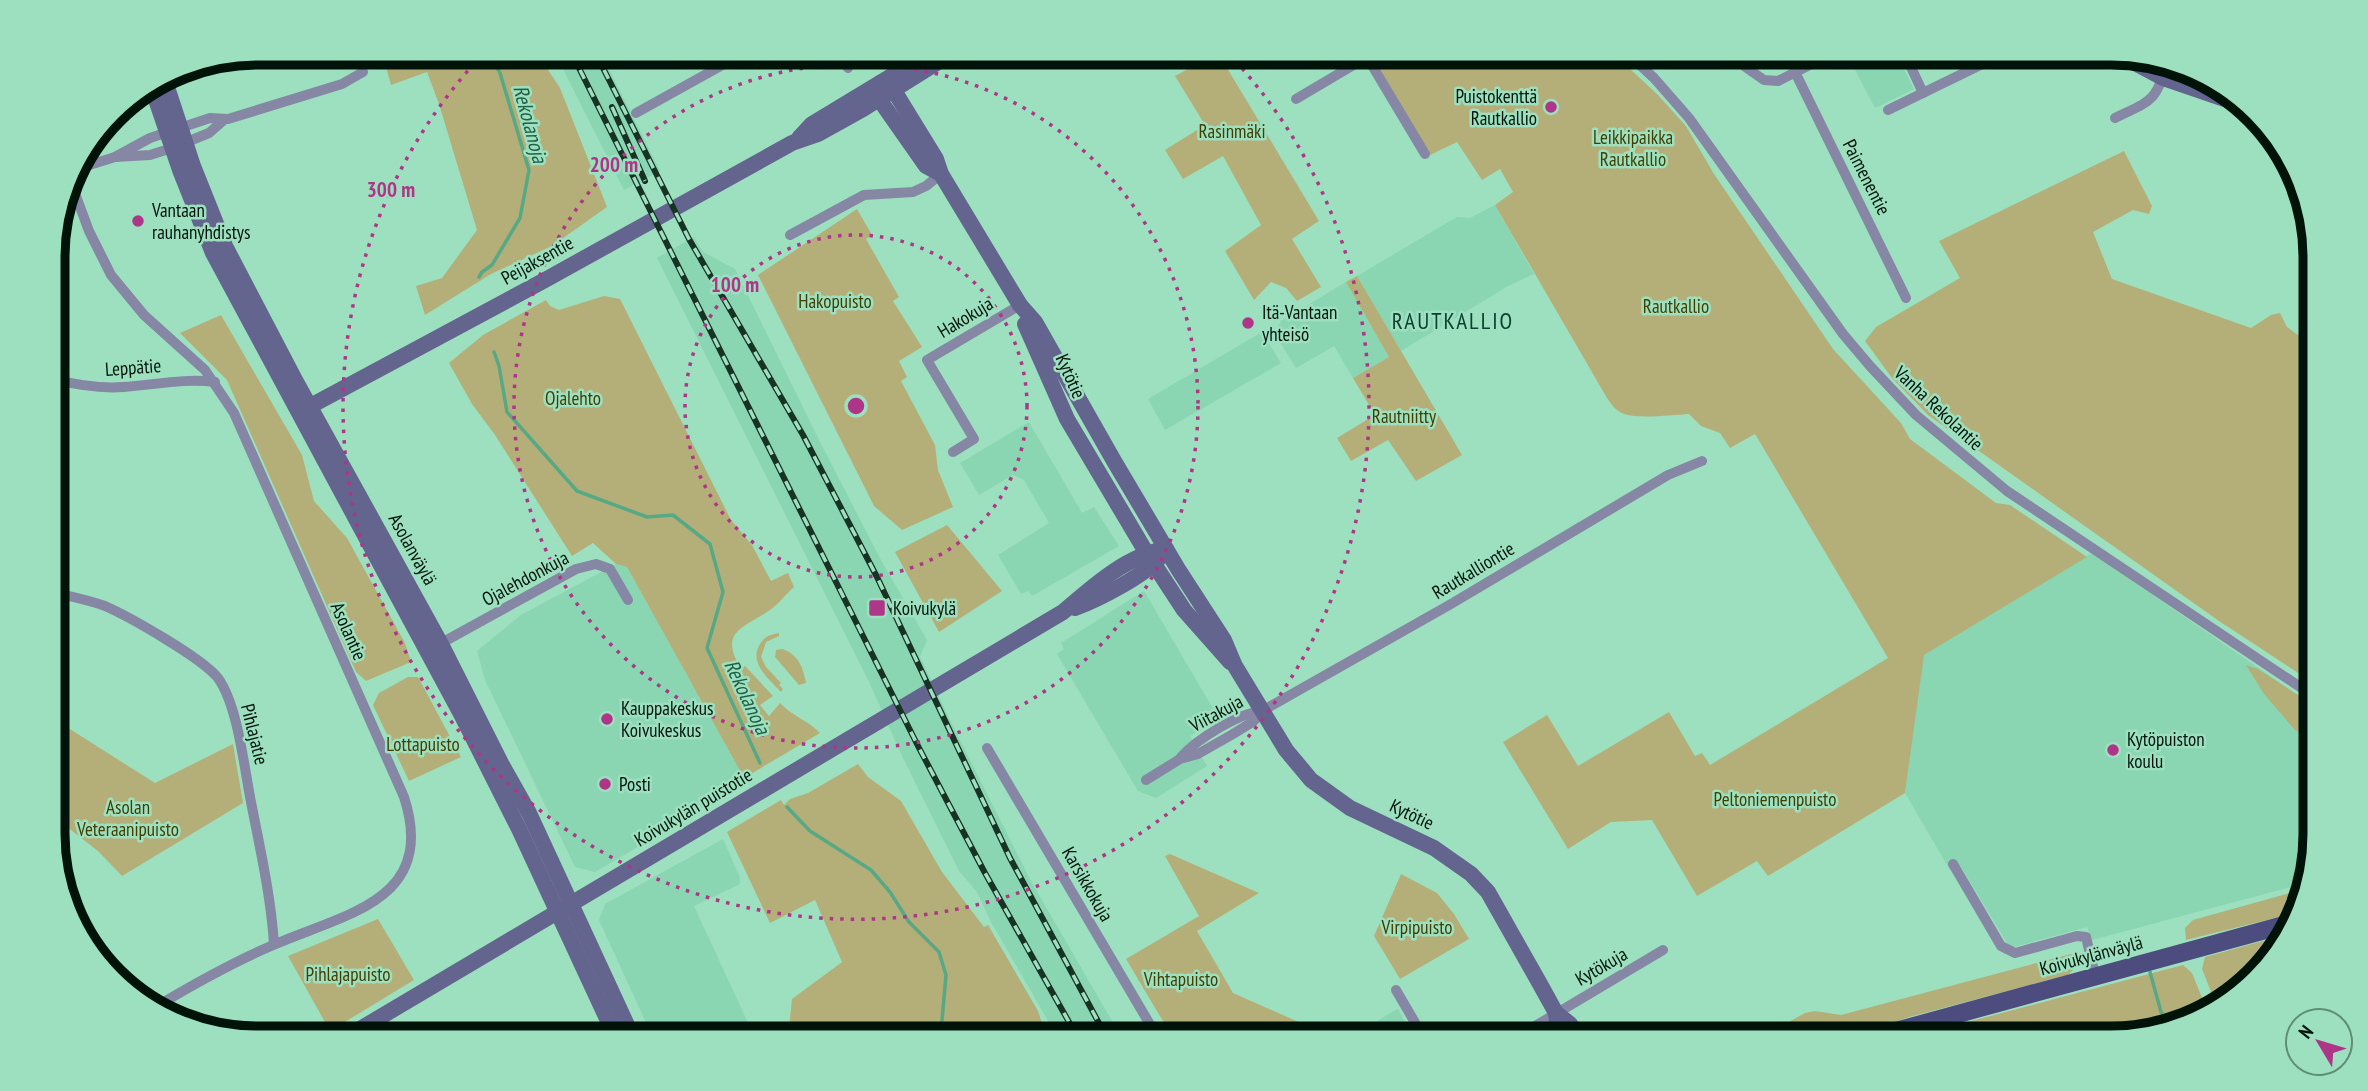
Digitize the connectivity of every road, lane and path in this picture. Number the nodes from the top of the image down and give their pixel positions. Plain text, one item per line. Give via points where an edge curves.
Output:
1 (723, 65) edge
2 (846, 65) edge
3 (915, 65) edge
4 (930, 65) edge
5 (1349, 65) edge
6 (1371, 65) edge
7 (1640, 65) edge
8 (1743, 65) edge
9 (1809, 65) edge
10 (1910, 65) edge
11 (1980, 65) edge
12 (848, 68) dead end
13 (363, 72) dead end
14 (1795, 72) junction
15 (2165, 72) edge
16 (166, 88) edge
17 (884, 90) junction
18 (1923, 93) junction
19 (155, 94) edge
20 (1296, 99) dead end
21 (1888, 110) dead end
22 (636, 113) dead end
23 (2115, 118) dead end
24 (225, 119) junction
25 (176, 138) junction
26 (1425, 154) dead end
27 (115, 157) junction
28 (89, 165) edge
29 (942, 174) junction
30 (75, 194) edge
31 (790, 235) dead end
32 (1906, 298) dead end
33 (1020, 304) junction
34 (65, 382) edge
35 (215, 382) junction
36 (304, 410) junction
37 (953, 452) dead end
38 (1702, 461) dead end
39 (1166, 549) junction
40 (1150, 558) junction
41 (65, 595) edge
42 (628, 600) dead end
43 (434, 647) junction
44 (1235, 666) junction
45 (2303, 689) edge
46 (1262, 711) junction
47 (986, 748) dead end
48 (1146, 780) dead end
49 (1953, 864) dead end
50 (564, 908) junction
51 (2279, 926) edge
52 (274, 944) junction
53 (1663, 950) dead end
54 (2095, 975) junction
55 (1396, 990) dead end
56 (164, 1002) edge
57 (1556, 1013) junction
58 (365, 1026) edge
59 (611, 1026) edge
60 (627, 1026) edge
61 (1151, 1026) edge
62 (1417, 1026) edge
63 (1534, 1026) edge
64 (1557, 1026) edge
65 (1571, 1026) edge
66 (1916, 1026) edge

1 - 22 street
2 - 12 street
3 - 17 street, Peijaksentie
4 - 17 street, Peijaksentie
5 - 20 street
6 - 26 street
7 - 45 street, Vanha Rekolantie via 1689,118 1843,334 1916,415 2040,515
8 - 14 street via 1764,80
9 - 14 street
10 - 18 street
11 - 18 street
13 - 24 street via 342,84
14 - 32 street, Paimenentie
15 - 23 street via 2153,97
16 - 25 street, Asolanväylä
17 - 29 street, Kytötie via 926,166
17 - 36 street, Peijaksentie via 818,134 794,142
18 - 21 street
19 - 25 street, Asolanväylä
24 - 25 street via 214,130
24 - 25 street via 210,118
25 - 27 street via 150,138
25 - 27 street via 150,155
25 - 36 street, Asolanväylä
27 - 28 street
29 - 31 street via 912,192 864,195
29 - 33 street, Kytötie
30 - 35 street, Asolantie via 111,275 144,316
33 - 37 street, Hakokuja via 927,360 974,439
33 - 39 street, Kytötie via 1035,322
33 - 40 street, Kytötie via 1067,419
34 - 35 street, Leppätie via 86,387
35 - 52 street, Asolantie via 234,413 404,797 412,828 408,861 379,899
36 - 43 street, Asolanväylä
38 - 46 street, Rautkalliontie via 1668,475
39 - 40 street, Koivukylän puistotie
39 - 44 street, Kytötie via 1224,640
40 - 44 street, Kytötie via 1184,610
40 - 50 street, Koivukylän puistotie via 1086,592 1063,612
41 - 52 street, Pihlajatie via 105,606 153,632 218,678 230,704 246,770
42 - 43 street, Ojalehdonkuja via 610,569 596,564 576,569
43 - 50 street, Asolanväylä via 515,822
44 - 46 street, Kytötie
46 - 48 street, Viitakuja via 1249,712 1193,745
46 - 57 street, Kytötie via 1311,780 1350,808 1434,848 1471,874 1488,892
47 - 61 street, Karsikkokuja
49 - 54 street via 2001,946 2015,953 2086,937
50 - 58 street, Koivukylän puistotie
50 - 59 street, Asolanväylä
50 - 60 street, Asolanväylä
51 - 54 main road, Koivukylänväylä
52 - 56 street, Asolantie via 228,964
53 - 57 street, Kytökuja
54 - 66 main road, Koivukylänväylä
55 - 62 street
57 - 63 street
57 - 64 street, Kytötie
57 - 65 street, Kytötie

